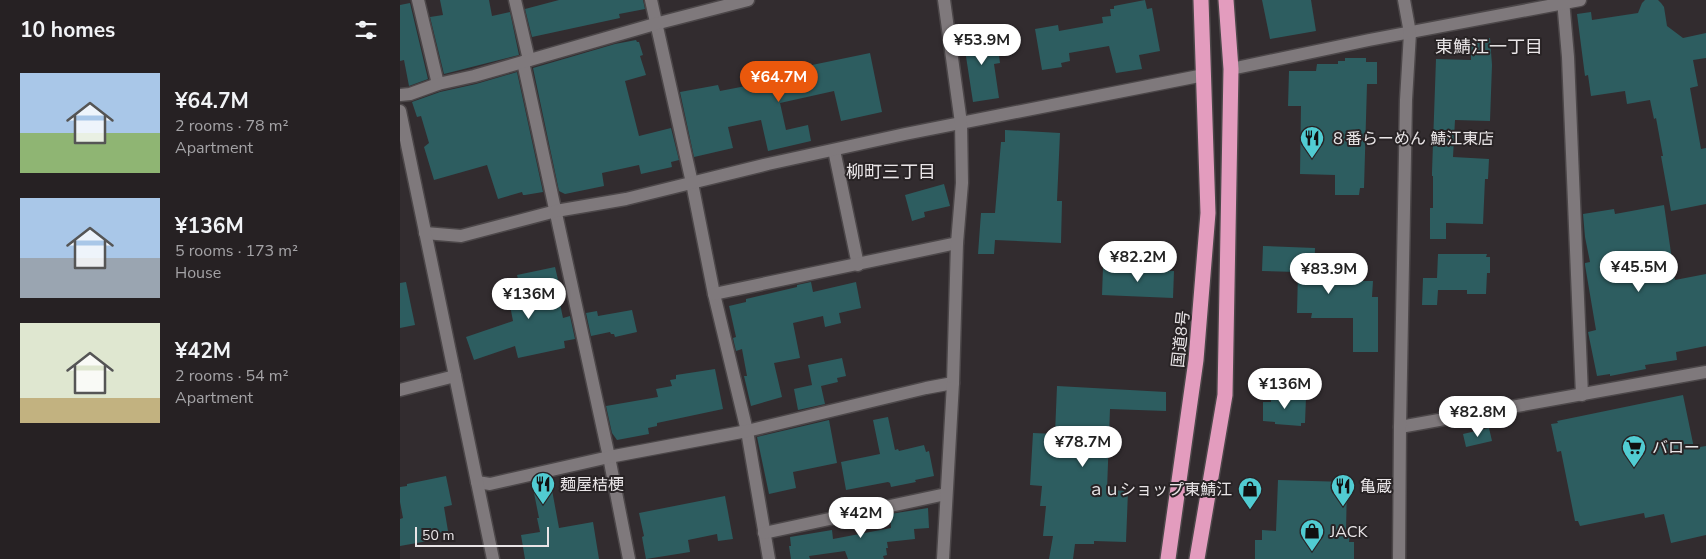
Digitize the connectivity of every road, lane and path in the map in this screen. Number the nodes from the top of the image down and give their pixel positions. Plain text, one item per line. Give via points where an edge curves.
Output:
1 (418, 0) edge
2 (515, 0) edge
3 (650, 0) edge
4 (748, 0) edge
5 (944, 0) edge
6 (1200, 0) edge
7 (1226, 0) edge
8 (1404, 0) edge
9 (1580, 0) edge
10 (1563, 2) edge
11 (656, 24) junction
12 (1410, 33) junction
13 (526, 61) junction
14 (1231, 69) junction
15 (1204, 74) junction
16 (438, 84) junction
17 (400, 95) edge
18 (400, 111) edge
19 (961, 123) junction
20 (834, 150) junction
21 (692, 183) junction
22 (556, 211) junction
23 (425, 233) junction
24 (957, 243) junction
25 (858, 265) junction
26 (714, 294) junction
27 (1706, 372) edge
28 (455, 376) junction
29 (953, 383) junction
30 (400, 390) edge
31 (1582, 395) junction
32 (1400, 427) junction
33 (747, 431) junction
34 (609, 457) junction
35 (477, 482) junction
36 (946, 494) junction
37 (764, 532) junction
38 (493, 559) edge
39 (629, 559) edge
40 (769, 559) edge
41 (943, 559) edge
42 (1168, 559) edge
43 (1198, 559) edge
44 (1399, 559) edge

1 - 16 street
2 - 13 street
3 - 11 street
4 - 11 street
5 - 19 street
6 - 15 highway, 国道8号
7 - 14 highway
8 - 12 street
9 - 10 street
10 - 12 street
10 - 31 street
11 - 13 street
11 - 21 street
12 - 14 street
12 - 32 street
13 - 16 street
13 - 22 street
14 - 43 highway via 1224,395
15 - 19 street
15 - 42 highway, 国道8号 via 1208,213 1196,360
16 - 17 street
18 - 23 street
19 - 20 street
19 - 24 street via 962,183
20 - 21 street
20 - 25 street
21 - 22 street
21 - 26 street
22 - 23 street via 461,236
22 - 34 street
23 - 28 street
24 - 25 street
24 - 29 street
25 - 26 street
26 - 33 street
27 - 31 street
28 - 30 street
28 - 35 street
29 - 33 street
29 - 36 street
31 - 32 street
32 - 44 street
33 - 34 street
33 - 37 street
34 - 35 street via 490,484
34 - 39 street
35 - 38 street
36 - 37 street
36 - 41 street
37 - 40 street

